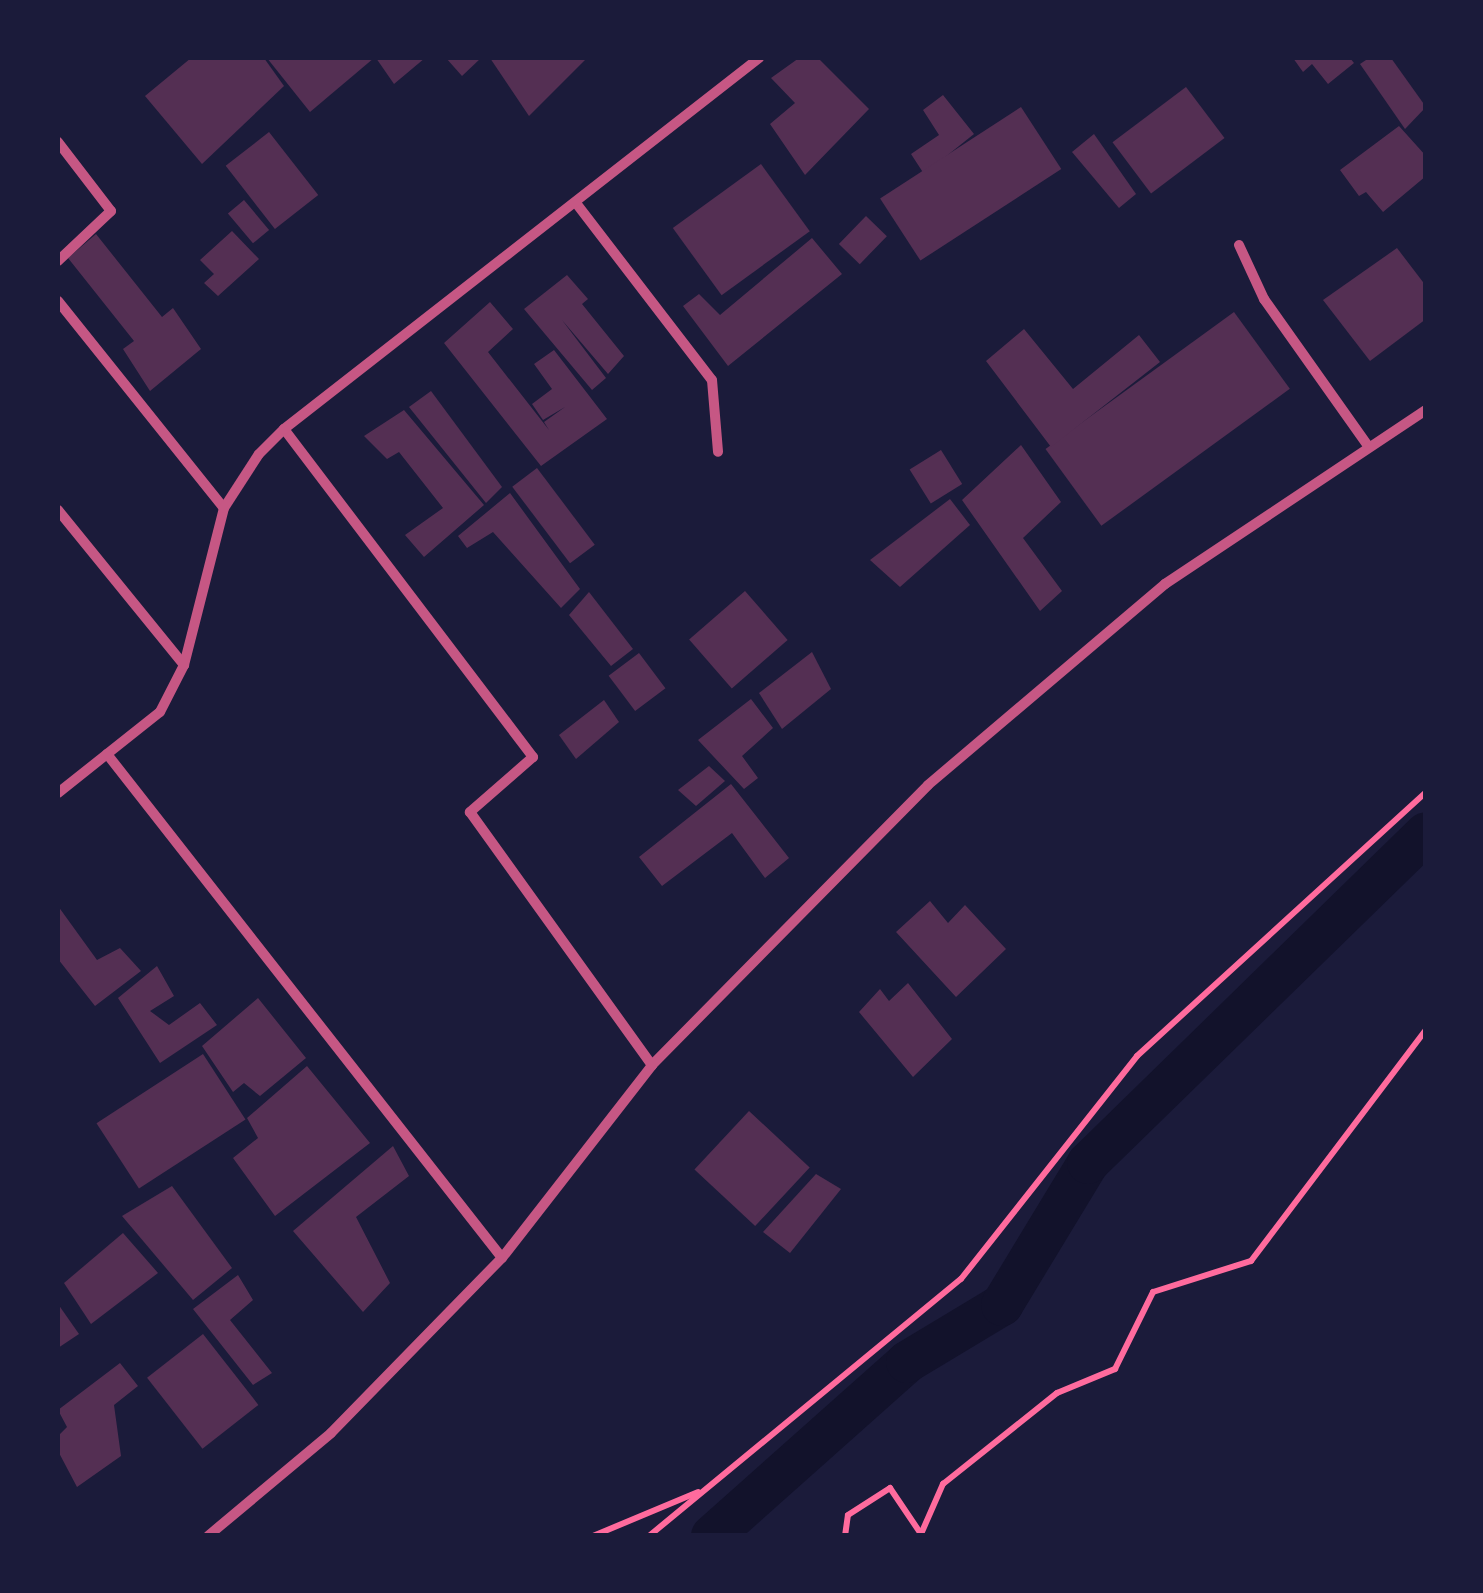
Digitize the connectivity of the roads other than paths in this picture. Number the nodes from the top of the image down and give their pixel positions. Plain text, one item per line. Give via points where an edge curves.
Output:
1 (759, 58) edge
2 (58, 142) edge
3 (576, 204) junction
4 (1238, 245) dead end
5 (58, 262) edge
6 (58, 301) edge
7 (62, 318) edge
8 (1426, 410) edge
9 (284, 430) junction
10 (1368, 446) junction
11 (718, 452) dead end
12 (224, 508) junction
13 (58, 510) edge
14 (184, 665) junction
15 (107, 754) junction
16 (58, 793) edge
17 (652, 1065) junction
18 (502, 1258) junction
19 (208, 1536) edge

1 - 3 street
2 - 5 street via 111,211
3 - 9 street
3 - 11 street via 712,380
4 - 10 street via 1264,300
6 - 7 street
7 - 12 street
8 - 10 street
9 - 12 street via 259,454
9 - 17 street via 533,757 470,812
10 - 17 street via 1165,584 928,785
12 - 14 street
13 - 14 street
14 - 15 street via 160,712
15 - 16 street
15 - 18 street
17 - 18 street
18 - 19 street via 331,1433

